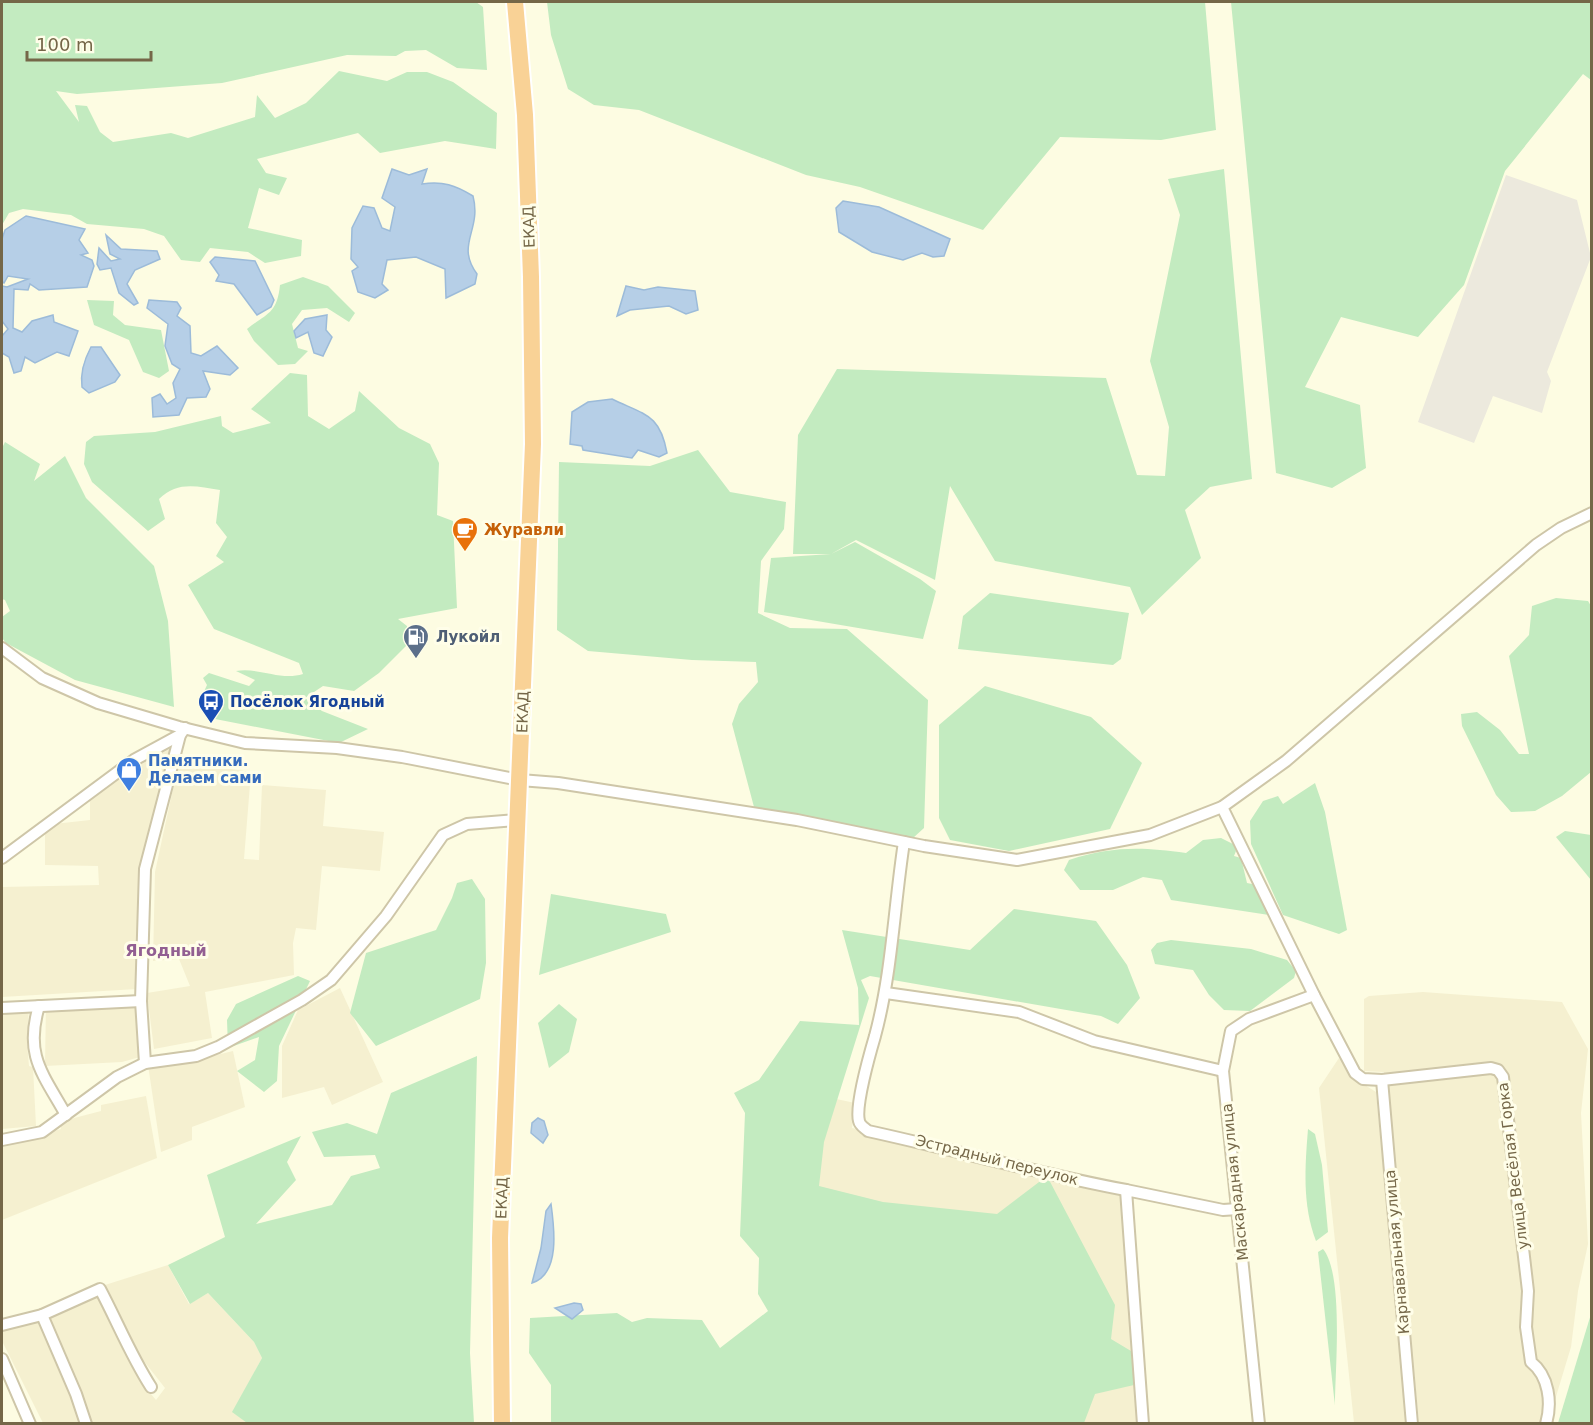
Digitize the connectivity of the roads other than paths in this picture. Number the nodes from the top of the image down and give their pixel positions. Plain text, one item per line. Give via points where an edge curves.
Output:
1 (515, 2) edge
2 (1592, 513) edge
3 (2, 648) edge
4 (183, 731) junction
5 (520, 780) junction
6 (1222, 807) junction
7 (480, 815) dead end
8 (517, 820) junction
9 (471, 824) junction
10 (904, 842) junction
11 (2, 858) edge
12 (886, 993) junction
13 (1314, 995) junction
14 (141, 1001) junction
15 (39, 1006) junction
16 (2, 1008) edge
17 (145, 1063) junction
18 (1223, 1071) junction
19 (1382, 1080) junction
20 (66, 1115) junction
21 (2, 1140) edge
22 (1126, 1191) junction
23 (1238, 1209) junction
24 (42, 1315) junction
25 (2, 1325) edge
26 (2, 1359) edge
27 (152, 1387) dead end
28 (30, 1424) edge
29 (86, 1424) edge
30 (502, 1424) edge
31 (1143, 1424) edge
32 (1259, 1424) edge
33 (1412, 1424) edge
34 (1546, 1424) edge

1 - 5 highway, ЕКАД via 525,115 532,444
2 - 6 street via 1536,545 1286,761
3 - 4 street via 42,678 98,703
4 - 5 street via 245,743 337,748 402,757
4 - 11 street via 134,760
4 - 14 street via 145,868
5 - 8 highway, ЕКАД
5 - 10 street via 797,820
6 - 10 street via 1150,835 1017,860
6 - 13 street
7 - 9 street
8 - 9 street
8 - 30 highway, ЕКАД via 500,1238
9 - 17 street via 443,835 386,916 331,980 218,1047 196,1056
10 - 12 street
12 - 18 street via 1018,1012 1094,1041
12 - 22 street, Эстрадный переулок via 867,1063 860,1108 859,1121 868,1131
13 - 18 street, Маскарадная улица via 1249,1019 1231,1031
13 - 19 street, улица Весёлая Горка via 1350,1066 1363,1079
14 - 15 street
14 - 17 street
15 - 16 street
15 - 20 street via 32,1028 38,1067
17 - 20 street via 117,1077
18 - 23 street, Маскарадная улица
19 - 33 street, Карнавальная улица
19 - 34 street, улица Весёлая Горка via 1491,1068 1503,1077 1528,1292 1526,1327 1531,1362 1538,1367 1548,1390
20 - 21 street via 42,1132
22 - 23 street, Эстрадный переулок via 1222,1210
22 - 31 street
23 - 32 street, Маскарадная улица
24 - 25 street
24 - 27 street via 100,1289
24 - 29 street
26 - 28 street

